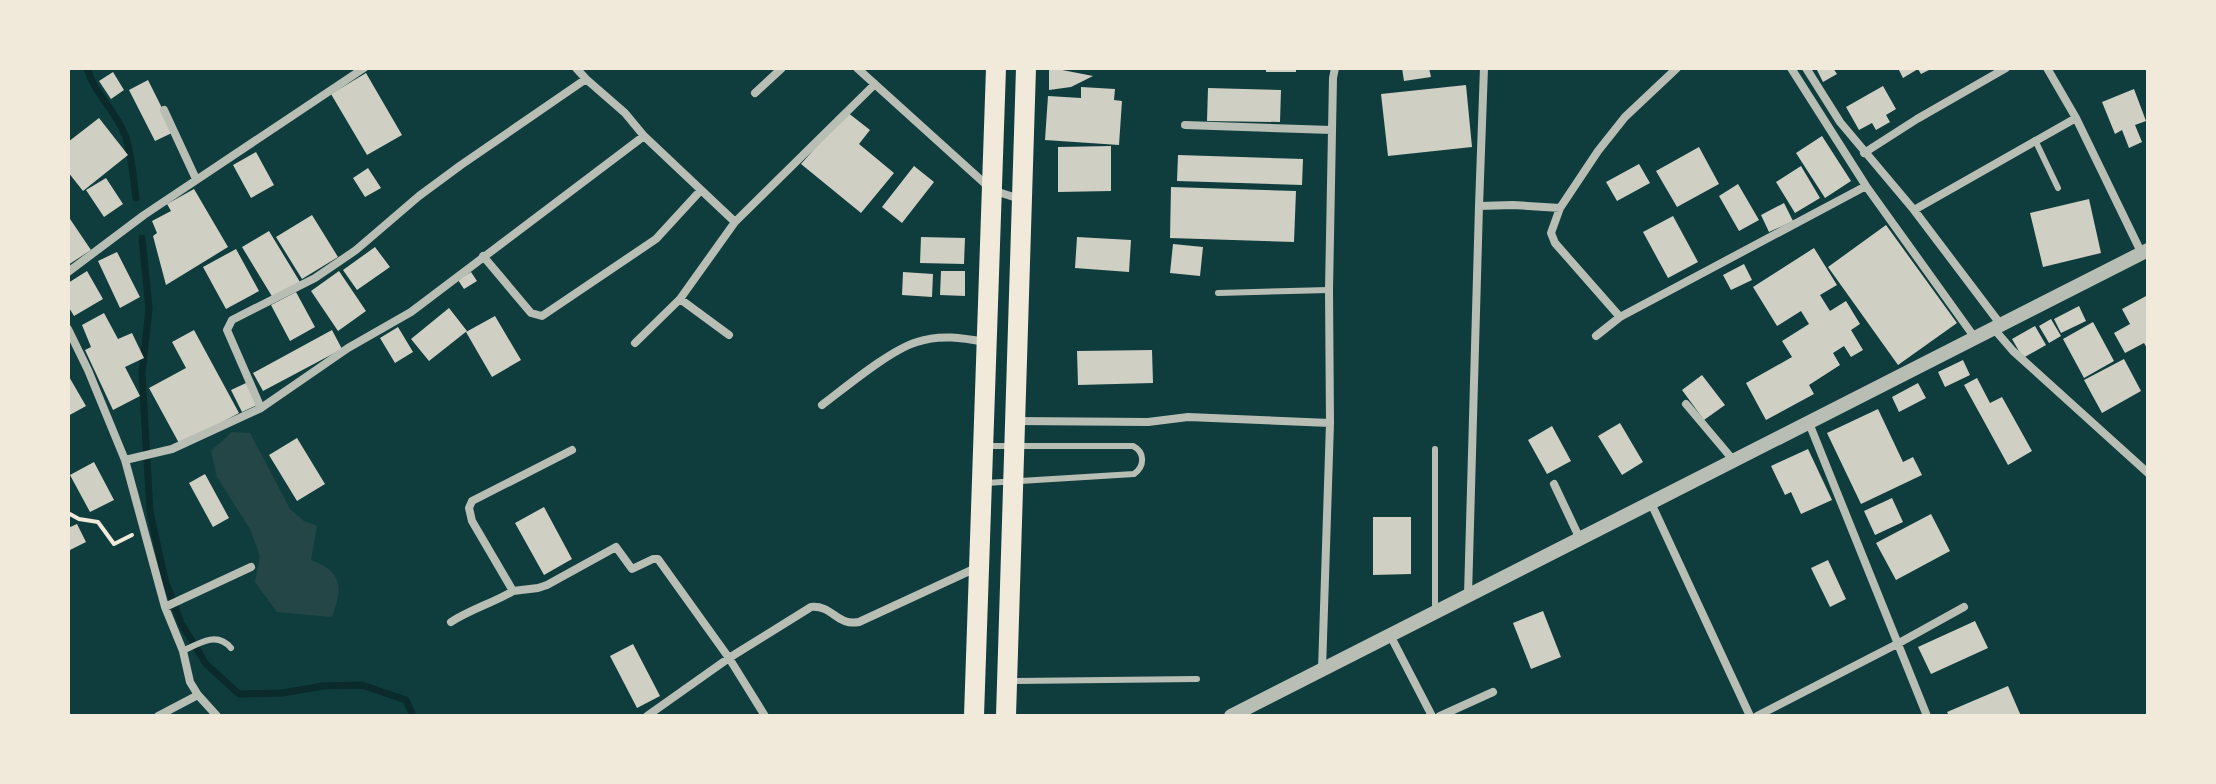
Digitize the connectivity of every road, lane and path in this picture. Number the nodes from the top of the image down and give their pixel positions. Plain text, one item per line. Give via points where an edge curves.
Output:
1 (364, 68) edge
2 (576, 68) edge
3 (782, 68) edge
4 (857, 68) edge
5 (996, 68) edge
6 (1026, 68) edge
7 (1335, 68) edge
8 (1484, 68) edge
9 (1677, 68) edge
10 (1791, 68) edge
11 (1806, 68) edge
12 (2006, 68) edge
13 (2047, 68) edge
14 (586, 79) junction
15 (875, 84) junction
16 (755, 93) dead end
17 (164, 110) dead end
18 (2076, 118) junction
19 (1185, 125) dead end
20 (1332, 130) junction
21 (644, 136) junction
22 (2035, 140) junction
23 (1864, 153) junction
24 (196, 179) junction
25 (1866, 186) junction
26 (2058, 188) dead end
27 (701, 190) junction
28 (992, 190) junction
29 (1020, 199) junction
30 (1479, 206) junction
31 (1560, 208) junction
32 (1914, 210) junction
33 (735, 222) junction
34 (2145, 252) edge
35 (483, 256) junction
36 (68, 272) edge
37 (1329, 290) junction
38 (1218, 293) dead end
39 (680, 299) junction
40 (1620, 317) junction
41 (68, 329) edge
42 (1987, 332) junction
43 (729, 335) dead end
44 (1596, 336) dead end
45 (987, 342) junction
46 (635, 343) dead end
47 (1686, 404) dead end
48 (822, 405) dead end
49 (261, 408) junction
50 (1015, 421) junction
51 (1330, 423) junction
52 (1809, 423) junction
53 (1014, 444) junction
54 (983, 446) junction
55 (1435, 449) dead end
56 (572, 450) dead end
57 (125, 460) junction
58 (1734, 461) junction
59 (2148, 473) edge
60 (1013, 481) junction
61 (982, 483) junction
62 (1554, 484) dead end
63 (1651, 503) junction
64 (68, 513) edge
65 (144, 528) junction
66 (1580, 539) junction
67 (979, 566) junction
68 (251, 567) dead end
69 (513, 591) junction
70 (1468, 595) junction
71 (168, 606) junction
72 (1964, 607) dead end
73 (1435, 613) junction
74 (451, 622) dead end
75 (1390, 635) junction
76 (1899, 643) junction
77 (231, 648) dead end
78 (185, 650) junction
79 (729, 658) junction
80 (1322, 670) junction
81 (1197, 679) dead end
82 (1007, 681) junction
83 (1493, 692) dead end
84 (198, 695) junction
85 (158, 716) edge
86 (217, 716) edge
87 (647, 716) edge
88 (765, 716) edge
89 (974, 716) edge
90 (1006, 716) edge
91 (1231, 716) edge
92 (1432, 716) edge
93 (1440, 716) edge
94 (1750, 716) edge
95 (1757, 716) edge
96 (1927, 716) edge

1 - 24 street
2 - 14 street
3 - 16 street
4 - 15 street
5 - 28 main road
6 - 29 main road
7 - 20 street
8 - 30 street
9 - 31 street via 1625,117
10 - 25 street
11 - 23 street
12 - 23 street
13 - 18 street
14 - 21 street
14 - 49 street via 461,165 315,278 232,320 227,330
15 - 28 street
15 - 33 street
17 - 24 street
18 - 22 street
18 - 34 street
19 - 20 street
20 - 37 street
21 - 27 street
21 - 35 street
22 - 26 lane
22 - 32 street
23 - 32 street
24 - 36 street
25 - 40 street
25 - 42 street
27 - 33 street
27 - 35 street via 656,239 542,316 531,313
28 - 29 street
28 - 45 main road
29 - 50 main road
30 - 31 street
30 - 70 street
31 - 40 street via 1551,233 1555,243
32 - 42 street
33 - 39 street
34 - 42 street
35 - 49 street via 411,312
37 - 38 lane
37 - 51 street
39 - 43 street
39 - 46 street
40 - 44 street
41 - 57 street
42 - 52 street
42 - 59 street
45 - 48 street via 950,337 917,342
45 - 54 main road
47 - 58 street
49 - 57 street via 172,449
50 - 51 street via 1148,422 1188,417
50 - 53 main road
51 - 80 street
52 - 58 street
52 - 76 street
53 - 54 lane
53 - 60 main road
53 - 60 lane via 1133,446 1142,461 1134,474
54 - 61 main road
55 - 73 lane
56 - 69 street via 472,501 472,521
57 - 65 street
58 - 63 street
60 - 61 lane
60 - 82 main road
61 - 67 main road
62 - 66 street
63 - 66 street
63 - 94 street
64 - 65 path via 98,522 114,544
65 - 71 street
66 - 70 street
67 - 79 street via 859,622 842,622 827,609 811,607
67 - 89 main road
68 - 71 street
69 - 74 street
69 - 79 street via 547,585 616,547 632,569 658,559
70 - 73 street
71 - 78 street
72 - 76 street
73 - 75 street
75 - 80 street
75 - 92 street
76 - 95 street
76 - 96 street
77 - 78 lane via 217,638
78 - 84 street via 190,682
79 - 87 street
79 - 88 street
80 - 91 street
81 - 82 lane
82 - 90 main road
83 - 93 street
84 - 85 street
84 - 86 street

